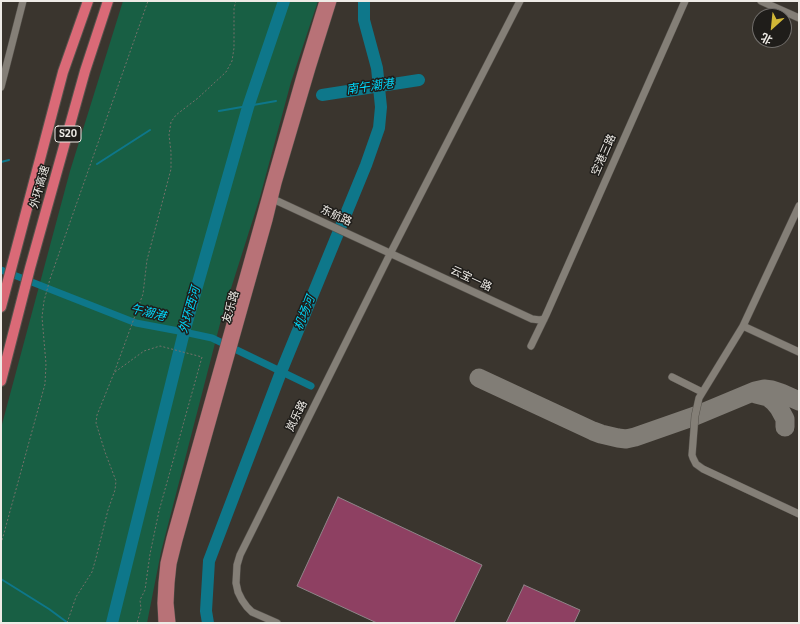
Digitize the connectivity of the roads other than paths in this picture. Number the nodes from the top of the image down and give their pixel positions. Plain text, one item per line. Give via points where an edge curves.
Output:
1 (23, 1) edge
2 (88, 1) edge
3 (108, 1) edge
4 (324, 1) edge
5 (332, 1) edge
6 (520, 1) edge
7 (685, 1) edge
8 (761, 1) edge
9 (799, 18) edge
10 (1, 87) edge
11 (270, 198) junction
12 (288, 205) dead end
13 (799, 206) edge
14 (390, 254) junction
15 (1, 307) edge
16 (544, 319) junction
17 (743, 326) junction
18 (531, 346) dead end
19 (799, 352) edge
20 (225, 358) junction
21 (672, 377) dead end
22 (1, 381) edge
23 (702, 392) junction
24 (799, 514) edge
25 (163, 623) edge
26 (171, 623) edge
27 (277, 623) edge

1 - 10 street
2 - 15 highway, 外环高速 / S20 via 63,72
3 - 22 highway, 外环高速 / S20 via 85,71
4 - 11 main road, 友乐路 via 304,66
5 - 11 main road, 友乐路
6 - 14 street, 岚乐路
7 - 16 street, 空港三路
8 - 9 street
11 - 12 street
11 - 14 street, 东航路
11 - 20 main road, 友乐路
13 - 17 street
14 - 16 street, 云宝一路 via 532,319
14 - 27 street, 岚乐路 via 240,555 236,583 242,600 252,612
16 - 18 street, 空港三路
17 - 19 street
17 - 23 street
20 - 25 main road, 友乐路 via 165,563
20 - 26 main road, 友乐路 via 172,564 169,603
21 - 23 street
23 - 24 street via 696,407 692,443 696,464

